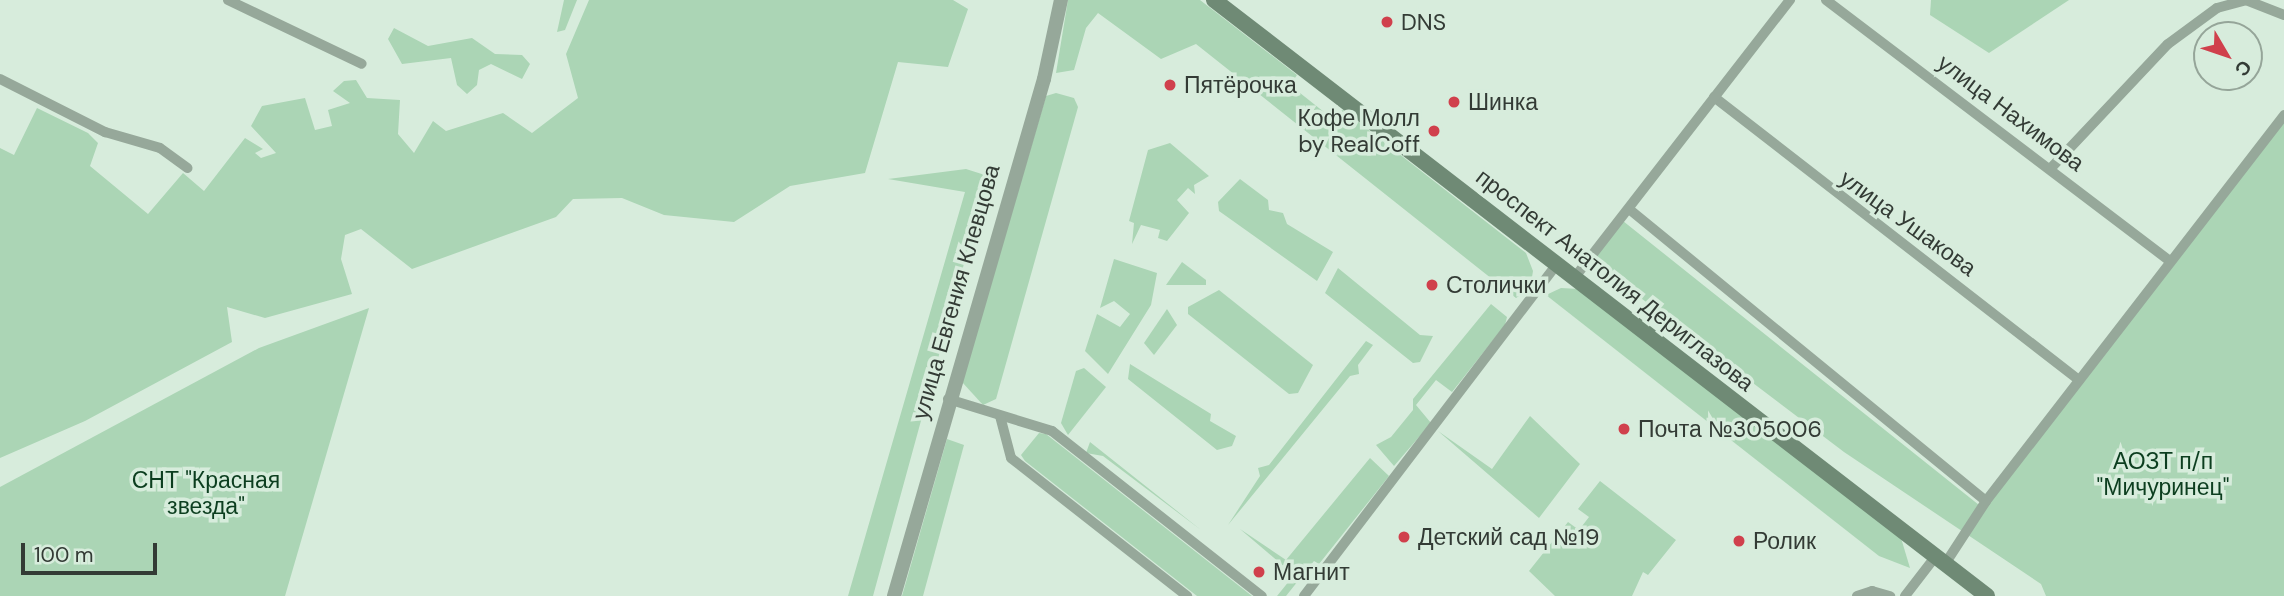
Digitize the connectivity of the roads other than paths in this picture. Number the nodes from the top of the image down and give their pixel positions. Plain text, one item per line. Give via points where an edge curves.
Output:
1 (229, 0) edge
2 (1061, 0) edge
3 (1214, 0) edge
4 (1790, 0) edge
5 (1826, 0) edge
6 (2246, 0) edge
7 (2284, 15) edge
8 (362, 64) dead end
9 (0, 79) edge
10 (1714, 97) junction
11 (2284, 115) edge
12 (188, 168) dead end
13 (2051, 168) junction
14 (1629, 209) junction
15 (2170, 261) junction
16 (1558, 263) junction
17 (1575, 277) junction
18 (2079, 380) junction
19 (948, 399) junction
20 (1000, 416) junction
21 (1986, 501) junction
22 (1940, 561) junction
23 (894, 596) edge
24 (1187, 596) edge
25 (1262, 596) edge
26 (1304, 596) edge
27 (1857, 596) edge
28 (1890, 596) edge
29 (1905, 596) edge
30 (1987, 596) edge

1 - 8 street
2 - 19 street, улица Евгения Клевцова via 1044,79
3 - 16 main road, проспект Анатолия Дериглазова
4 - 10 street
5 - 13 street, улица Нахимова
6 - 7 street
6 - 13 street via 2217,8 2168,44
9 - 12 street via 105,132 160,148
10 - 14 street
10 - 18 street, улица Ушакова
11 - 15 street
13 - 15 street, улица Нахимова
14 - 17 street
14 - 21 street
15 - 18 street
16 - 17 main road, проспект Анатолия Дериглазова
16 - 26 street
17 - 22 main road, проспект Анатолия Дериглазова
18 - 21 street
19 - 20 street
19 - 23 street, улица Евгения Клевцова
20 - 24 street via 1011,458
20 - 25 street via 1052,431
21 - 22 street
22 - 29 street
22 - 30 main road, проспект Анатолия Дериглазова
27 - 28 street via 1872,591

